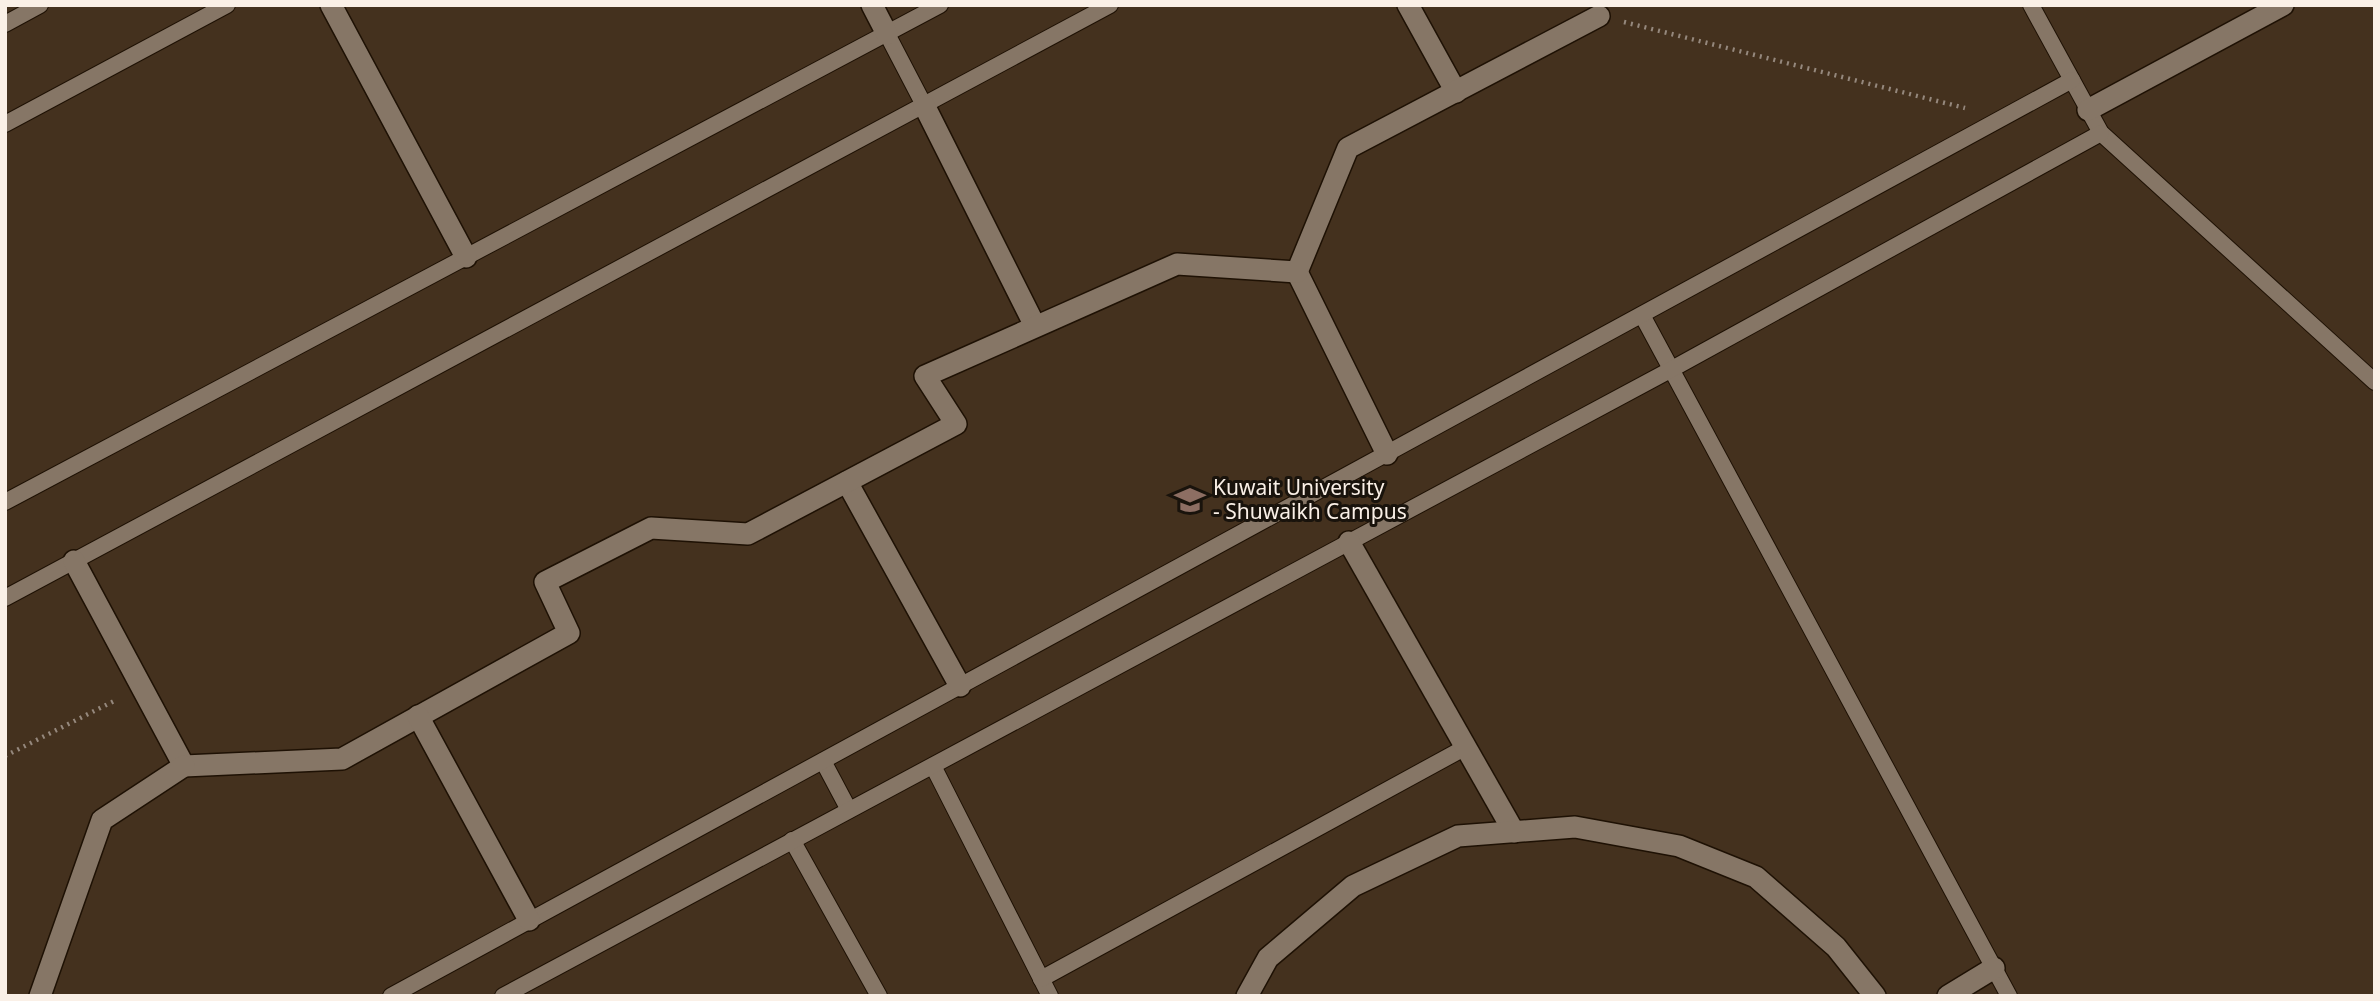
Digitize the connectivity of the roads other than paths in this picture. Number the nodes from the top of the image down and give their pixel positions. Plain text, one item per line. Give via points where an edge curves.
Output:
1 (40, 5) edge
2 (227, 5) edge
3 (331, 5) edge
4 (872, 5) edge
5 (940, 5) edge
6 (1110, 5) edge
7 (1408, 5) edge
8 (2031, 5) edge
9 (2283, 5) edge
10 (1599, 16) road end
11 (5, 24) edge
12 (887, 34) junction
13 (2072, 80) junction
14 (1456, 92) junction
15 (924, 105) junction
16 (2088, 110) junction
17 (5, 124) edge
18 (2101, 133) junction
19 (466, 257) junction
20 (1297, 272) junction
21 (1642, 315) junction
22 (1035, 326) junction
23 (1672, 369) junction
24 (2375, 382) edge
25 (1387, 454) junction
26 (847, 482) junction
27 (5, 502) edge
28 (1349, 542) junction
29 (74, 561) junction
30 (5, 598) edge
31 (960, 686) junction
32 (418, 716) junction
33 (1466, 747) junction
34 (823, 761) junction
35 (184, 765) junction
36 (933, 765) junction
37 (849, 810) junction
38 (1514, 832) junction
39 (792, 840) junction
40 (529, 920) junction
41 (1994, 968) junction
42 (1041, 979) junction
43 (40, 996) edge
44 (391, 996) edge
45 (503, 996) edge
46 (879, 996) edge
47 (1050, 996) edge
48 (1247, 996) edge
49 (1875, 996) edge
50 (1948, 996) edge
51 (2009, 996) edge

1 - 11 lane
2 - 17 lane
3 - 19 street
4 - 12 street
5 - 12 lane
6 - 15 lane
7 - 14 street
8 - 13 lane
9 - 16 street
10 - 14 street
12 - 15 lane
12 - 19 lane
13 - 16 lane
13 - 21 lane
14 - 20 street via 1348,148
15 - 22 street
15 - 29 lane
16 - 18 lane
18 - 23 lane
18 - 24 lane
19 - 27 lane
20 - 22 street via 1177,264
20 - 25 street
21 - 23 lane
21 - 25 lane
22 - 26 street via 925,376 956,424
23 - 28 lane
23 - 41 lane
25 - 31 lane
26 - 31 street
26 - 32 street via 748,534 651,528 545,582 569,633
28 - 33 street
28 - 36 lane
29 - 30 lane
29 - 35 street
31 - 34 lane
32 - 35 street via 342,759
32 - 40 street
33 - 38 street
33 - 42 lane
34 - 37 lane
34 - 40 lane
35 - 43 street via 102,820
36 - 37 lane
36 - 42 lane
37 - 39 lane
38 - 48 street via 1458,836 1353,886 1268,958
38 - 49 street via 1575,827 1666,843 1756,877 1836,947
39 - 45 lane
39 - 46 lane
40 - 44 lane
41 - 50 street
41 - 51 lane
42 - 47 lane

